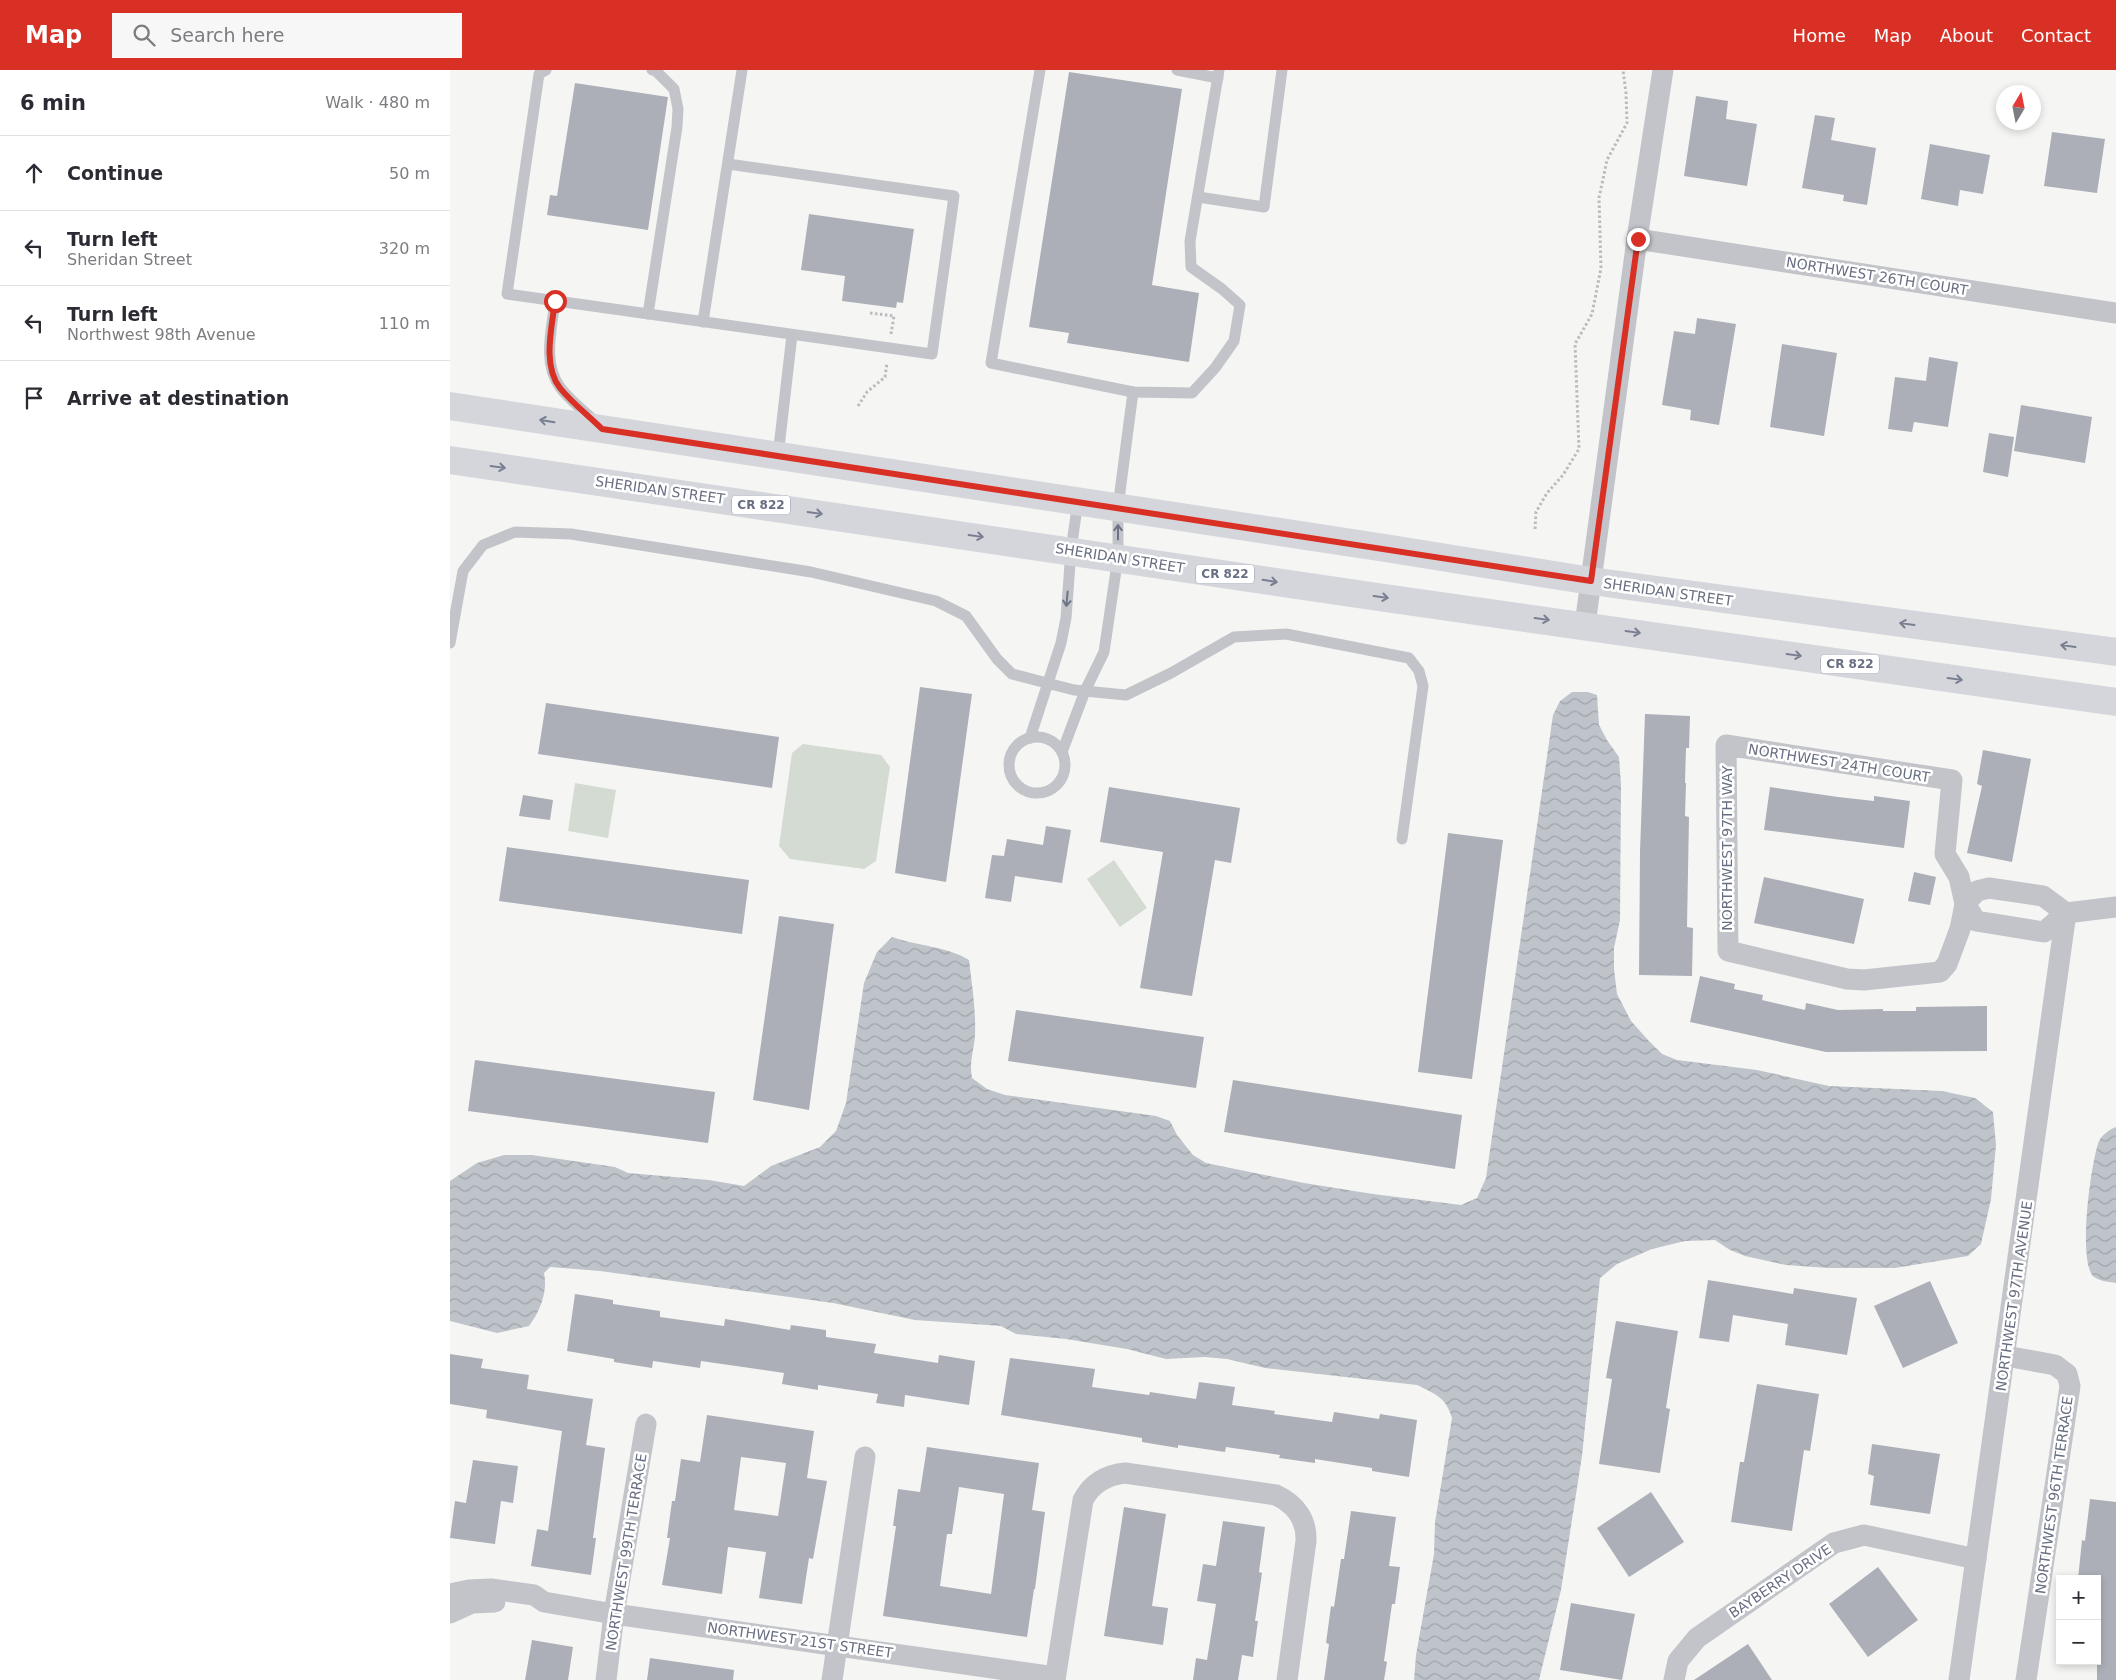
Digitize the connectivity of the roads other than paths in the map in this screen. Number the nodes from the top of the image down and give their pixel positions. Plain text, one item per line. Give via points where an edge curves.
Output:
1 (546, 70) edge
2 (652, 70) edge
3 (742, 70) edge
4 (1040, 70) edge
5 (1177, 70) edge
6 (1282, 70) edge
7 (1663, 70) edge
8 (1218, 74) edge
9 (728, 164) junction
10 (1198, 197) junction
11 (1638, 239) junction
12 (555, 301) junction
13 (648, 314) junction
14 (2116, 314) edge
15 (702, 322) junction
16 (792, 335) junction
17 (1133, 392) junction
18 (450, 406) edge
19 (602, 429) junction
20 (778, 456) junction
21 (450, 460) edge
22 (1078, 501) junction
23 (1118, 507) junction
24 (1071, 550) junction
25 (1118, 558) junction
26 (1591, 581) junction
27 (1585, 625) junction
28 (450, 643) edge
29 (2116, 652) edge
30 (1048, 684) junction
31 (1085, 691) junction
32 (2116, 702) edge
33 (1030, 738) junction
34 (1726, 745) joint
35 (1062, 752) junction
36 (1402, 839) dead end
37 (1965, 904) junction
38 (2116, 906) edge
39 (2066, 913) junction
40 (2006, 1356) junction
41 (646, 1424) dead end
42 (865, 1457) dead end
43 (1976, 1559) junction
44 (450, 1594) edge
45 (544, 1602) junction
46 (450, 1613) edge
47 (614, 1614) junction
48 (836, 1645) junction
49 (1055, 1678) edge
50 (606, 1680) edge
51 (832, 1680) edge
52 (1287, 1680) edge
53 (1674, 1680) edge
54 (1959, 1680) edge
55 (2026, 1680) edge

1 - 12 lane via 539,74 508,294
2 - 13 lane via 674,89 678,109
3 - 9 lane
4 - 17 lane via 991,362
5 - 8 lane
6 - 10 lane via 1264,207
7 - 11 street
8 - 10 lane
9 - 15 lane
9 - 16 lane via 954,196 932,354
10 - 17 lane via 1190,241 1191,267 1240,305 1234,341 1192,393
11 - 14 street, NORTHWEST 26TH COURT
11 - 26 street
12 - 13 lane
12 - 19 lane via 550,350 552,368 559,387
13 - 15 lane
15 - 16 lane
16 - 20 lane
17 - 23 lane
19 -> 18 main road, SHERIDAN STREET
19 - 20 main road, SHERIDAN STREET
20 - 22 main road, SHERIDAN STREET
21 -> 24 main road, SHERIDAN STREET / CR 822
22 - 23 main road, SHERIDAN STREET
22 - 24 lane
25 -> 23 lane
23 - 26 main road, SHERIDAN STREET
24 - 25 main road, SHERIDAN STREET / CR 822
24 -> 30 lane via 1066,618
25 -> 27 main road, SHERIDAN STREET / CR 822
25 - 31 lane via 1104,652
26 - 27 street
29 -> 26 main road, SHERIDAN STREET
27 -> 32 main road, SHERIDAN STREET / CR 822
28 - 30 lane via 463,571 483,546 515,532 571,534 811,572 936,601 966,616 1012,674
30 - 31 lane
30 - 33 lane
31 - 35 lane
31 - 36 lane via 1126,695 1171,674 1234,637 1286,634 1409,658 1419,671 1423,686
33 - 35 lane via 1052,741
33 - 35 lane via 1016,748 1010,758 1012,776 1026,790 1039,793 1056,786 1066,764
34 - 37 street, NORTHWEST 24TH COURT via 1952,780 1944,854 1959,877
34 - 37 street, NORTHWEST 97TH WAY via 1728,950 1847,980 1940,972 1947,964 1960,929
37 - 39 street via 1977,890 1989,888 2043,896
37 - 39 street via 1976,921 2044,932
38 - 39 street
39 - 40 street, NORTHWEST 97TH AVENUE
40 - 43 street, NORTHWEST 97TH AVENUE
40 - 55 street, NORTHWEST 96TH TERRACE via 2055,1365 2067,1374 2070,1386
41 - 47 street, NORTHWEST 99TH TERRACE
42 - 48 street
43 - 53 street, BAYBERRY DRIVE via 1864,1535 1834,1543 1697,1638 1678,1661
43 - 54 street, NORTHWEST 97TH AVENUE
44 - 45 street, NORTHWEST 21ST STREET via 491,1589 534,1595
45 - 46 street, NORTHWEST 21ST STREET via 531,1607 472,1603
45 - 47 street, NORTHWEST 21ST STREET
47 - 48 street, NORTHWEST 21ST STREET
47 - 50 street, NORTHWEST 99TH TERRACE
48 - 49 street, NORTHWEST 21ST STREET
48 - 51 street
49 - 52 street via 1081,1508 1087,1492 1099,1481 1125,1473 1266,1493 1282,1498 1298,1511 1306,1541

